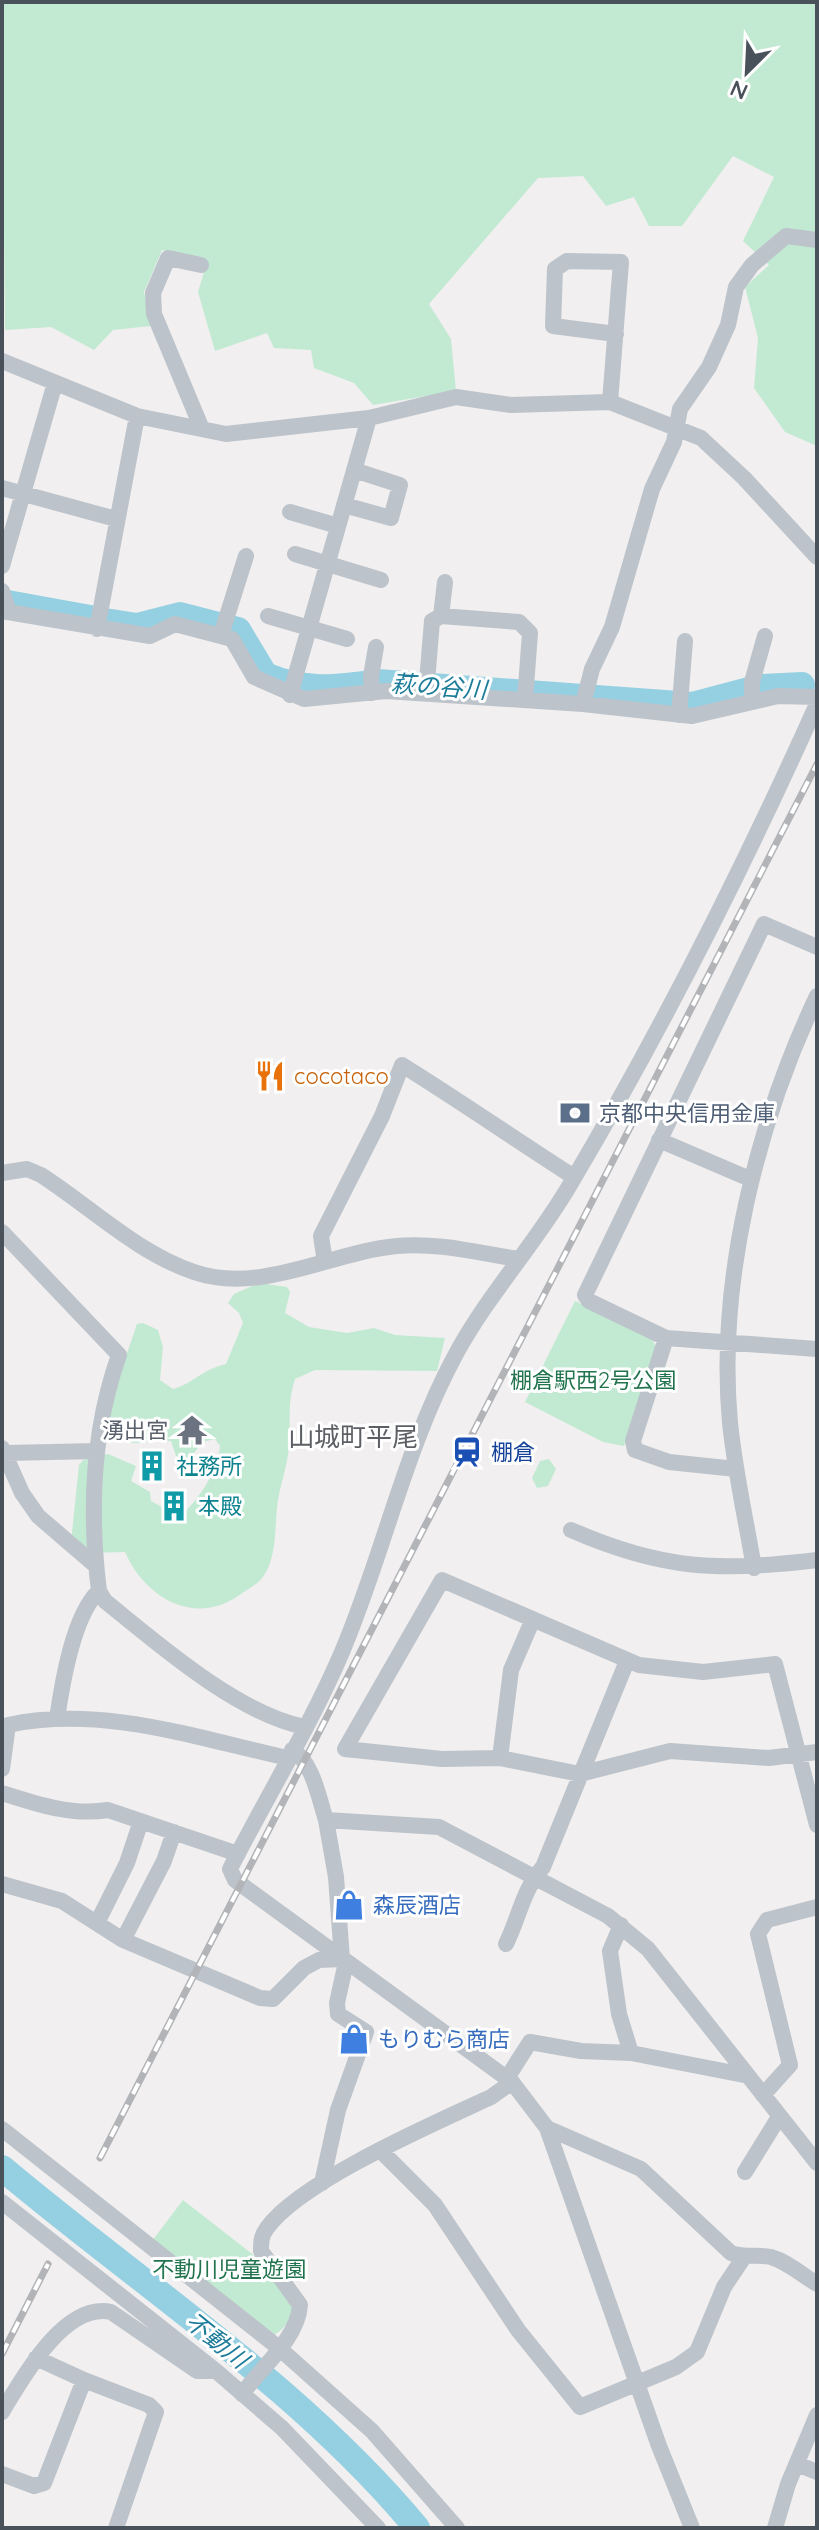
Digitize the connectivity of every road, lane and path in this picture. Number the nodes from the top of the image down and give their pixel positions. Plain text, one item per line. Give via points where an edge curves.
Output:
1 (817, 240) edge
2 (201, 265) dead end
3 (616, 334) junction
4 (2, 361) edge
5 (55, 383) junction
6 (610, 402) junction
7 (137, 416) junction
8 (369, 418) junction
9 (677, 427) junction
10 (202, 429) junction
11 (354, 470) junction
12 (2, 488) edge
13 (22, 494) junction
14 (344, 505) junction
15 (290, 512) dead end
16 (116, 519) junction
17 (338, 526) junction
18 (295, 554) dead end
19 (246, 556) dead end
20 (817, 557) edge
21 (327, 564) junction
22 (2, 566) edge
23 (381, 580) dead end
24 (445, 582) dead end
25 (5, 604) edge
26 (268, 616) dead end
27 (441, 616) junction
28 (308, 628) junction
29 (97, 629) junction
30 (223, 629) junction
31 (765, 636) dead end
32 (347, 639) dead end
33 (685, 641) dead end
34 (376, 647) dead end
35 (371, 687) junction
36 (426, 688) junction
37 (291, 689) junction
38 (525, 694) junction
39 (752, 694) junction
40 (817, 697) edge
41 (585, 699) junction
42 (817, 704) edge
43 (680, 708) junction
44 (817, 947) edge
45 (817, 996) edge
46 (659, 1140) junction
47 (2, 1173) edge
48 (574, 1177) junction
49 (750, 1179) junction
50 (2, 1232) edge
51 (518, 1259) junction
52 (325, 1262) junction
53 (666, 1338) junction
54 (731, 1343) junction
55 (817, 1349) edge
56 (4, 1450) edge
57 (97, 1451) junction
58 (736, 1469) junction
59 (571, 1530) dead end
60 (817, 1560) edge
61 (96, 1566) junction
62 (754, 1568) junction
63 (99, 1591) junction
64 (533, 1619) junction
65 (627, 1661) junction
66 (57, 1719) junction
67 (5, 1725) edge
68 (305, 1727) junction
69 (809, 1753) edge
70 (290, 1754) junction
71 (500, 1758) junction
72 (2, 1769) edge
73 (580, 1774) junction
74 (2, 1793) edge
75 (326, 1820) junction
76 (141, 1821) junction
77 (817, 1825) edge
78 (174, 1832) junction
79 (238, 1854) junction
80 (535, 1876) junction
81 (2, 1884) edge
82 (817, 1907) edge
83 (97, 1923) junction
84 (621, 1925) junction
85 (123, 1940) junction
86 (506, 1944) dead end
87 (344, 1960) junction
88 (631, 2053) junction
89 (744, 2075) junction
90 (509, 2080) junction
91 (763, 2095) junction
92 (779, 2117) junction
93 (547, 2128) junction
94 (2, 2129) edge
95 (381, 2151) junction
96 (817, 2163) edge
97 (745, 2172) dead end
98 (322, 2183) junction
99 (2, 2202) edge
100 (744, 2257) junction
101 (817, 2284) edge
102 (277, 2350) junction
103 (36, 2358) junction
104 (216, 2371) junction
105 (84, 2380) junction
106 (637, 2382) junction
107 (244, 2391) junction
108 (2, 2412) edge
109 (817, 2415) edge
110 (797, 2464) junction
111 (817, 2472) edge
112 (2, 2474) edge
113 (116, 2528) edge
114 (378, 2528) edge
115 (457, 2528) edge
116 (692, 2528) edge
117 (775, 2528) edge

1 - 9 street via 786,236 743,276 731,301 728,325 709,367 680,409
2 - 10 street via 168,258 153,293 154,314
3 - 3 street via 621,262 567,261 555,269 553,326
3 - 6 street
4 - 5 street
5 - 7 street
5 - 13 street
6 - 8 street via 511,405 456,397
6 - 9 street
7 - 10 street
7 - 16 street
8 - 10 street via 226,434
8 - 11 street
9 - 20 street via 701,438
9 - 41 street
11 - 14 street
11 - 14 street via 400,485 391,518
12 - 13 street
13 - 16 street
13 - 22 street
14 - 17 street
15 - 17 street
16 - 29 street
17 - 21 street
18 - 21 street
19 - 30 street
21 - 23 street
21 - 28 street
24 - 27 street
25 - 29 street
26 - 28 street
27 - 36 street via 432,621
27 - 38 street via 519,622 530,633
28 - 32 street
28 - 37 street
29 - 30 street via 150,636 175,624
30 - 37 street via 254,677
31 - 39 street
33 - 43 street
34 - 35 street
35 - 36 street
35 - 37 street via 326,700
36 - 38 street
38 - 41 street
39 - 40 street
39 - 43 street via 710,714
41 - 43 street
42 - 48 street via 742,872 639,1070
44 - 46 street via 764,924
45 - 49 street via 782,1078
46 - 49 street
46 - 53 street via 585,1295
47 - 52 street via 27,1169 41,1175 134,1243 197,1273 258,1278
48 - 51 street
48 - 52 street via 402,1065 321,1236
49 - 54 street
50 - 57 street via 119,1355 103,1399
51 - 52 street via 413,1245
51 - 68 street via 447,1373 404,1468 341,1654
53 - 54 street
53 - 58 street via 633,1441 635,1450 669,1462
54 - 55 street
54 - 58 street via 730,1421
56 - 57 street
56 - 61 street via 38,1516
57 - 61 street
58 - 62 street
59 - 62 street via 655,1560
60 - 62 street
61 - 63 street
63 - 66 street via 83,1613
63 - 68 street via 183,1662 269,1718
64 - 65 street
64 - 71 street via 511,1670
64 - 71 street via 442,1580 345,1749 442,1759
65 - 69 street via 703,1672 775,1664
65 - 73 street
66 - 67 street
66 - 70 street via 152,1725
67 - 72 street
68 - 70 street
69 - 73 street via 769,1758 670,1751
69 - 77 street
70 - 75 street via 298,1754 314,1782
70 - 79 street
71 - 73 street
73 - 80 street
74 - 76 street via 89,1813 108,1810
75 - 80 street via 439,1827
75 - 87 street
76 - 78 street
76 - 83 street
78 - 79 street
78 - 85 street
79 - 87 street via 230,1869 235,1880
80 - 84 street
80 - 86 street
81 - 83 street via 62,1901
82 - 91 street via 767,1920 758,1934 790,2065
83 - 85 street
84 - 88 street via 610,1951
84 - 89 street via 648,1949
85 - 87 street via 260,1998 273,1999 319,1960
87 - 90 street
87 - 98 street via 338,2014 366,2032 338,2110
88 - 89 street
88 - 90 street via 530,2042
89 - 91 street
90 - 93 street
90 - 95 street via 491,2097
91 - 92 street
92 - 96 street
92 - 97 street
93 - 100 street via 629,2161 731,2253
93 - 106 street
94 - 102 street
95 - 98 street
95 - 106 street via 435,2205 518,2330 580,2407
98 - 102 street via 272,2222 261,2240 261,2251 300,2305
99 - 104 street
100 - 101 street via 778,2260
100 - 106 street via 724,2287 697,2352 676,2367
102 - 107 street
102 - 115 street via 372,2431
103 - 104 street via 77,2319 104,2310 197,2371
103 - 105 street
103 - 108 street
104 - 107 street
105 - 112 street via 44,2483 37,2487
105 - 113 street via 156,2412
106 - 116 street
107 - 114 street
109 - 110 street
110 - 111 street
110 - 117 street

